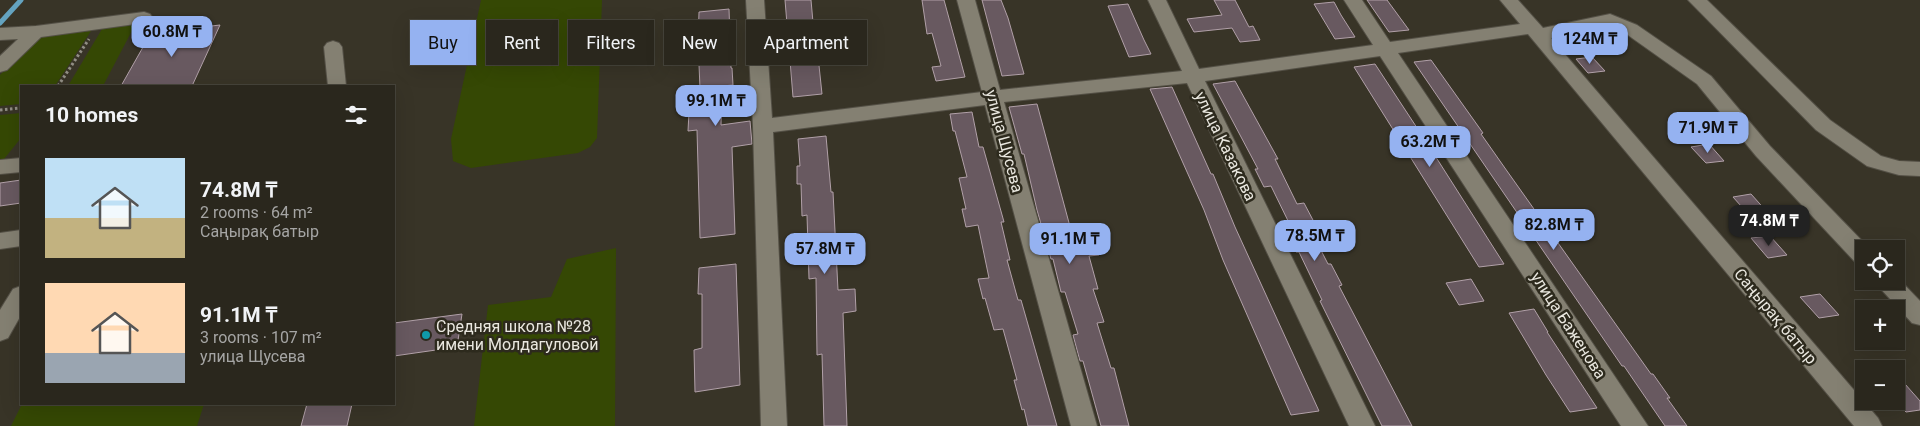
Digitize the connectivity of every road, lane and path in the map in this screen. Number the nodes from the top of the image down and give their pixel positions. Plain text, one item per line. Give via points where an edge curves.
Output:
1 (755, 0) edge
2 (966, 0) edge
3 (1158, 0) edge
4 (1353, 0) edge
5 (1509, 0) edge
6 (1697, 0) edge
7 (144, 18) dead end
8 (99, 24) junction
9 (1536, 31) junction
10 (36, 32) junction
11 (1, 34) edge
12 (332, 47) dead end
13 (1386, 49) junction
14 (0, 66) edge
15 (1193, 76) junction
16 (59, 85) edge
17 (337, 85) edge
18 (993, 97) junction
19 (20, 108) edge
20 (0, 110) edge
21 (763, 126) junction
22 (20, 165) edge
23 (0, 167) edge
24 (1920, 169) edge
25 (20, 238) edge
26 (0, 241) edge
27 (1855, 248) edge
28 (1895, 290) edge
29 (20, 297) edge
30 (1920, 316) edge
31 (0, 330) edge
32 (774, 426) edge
33 (1084, 426) edge
34 (1362, 426) edge
35 (1635, 426) edge
36 (1869, 426) edge

1 - 21 street
2 - 18 street, улица Щусева
3 - 15 street, улица Казакова
4 - 13 street, улица Баженова
5 - 9 street, Саңырақ батыр
6 - 24 street via 1823,125 1874,161 1899,168
7 - 8 street
8 - 10 street
8 - 16 path
9 - 13 street
9 - 27 street via 1610,20 1631,29 1704,80 1763,151
9 - 36 street, Саңырақ батыр
10 - 11 street
10 - 14 street
12 - 17 street
13 - 15 street
13 - 35 street, улица Баженова
15 - 18 street
15 - 34 street, улица Казакова
18 - 21 street
18 - 33 street, улица Щусева
19 - 20 path
21 - 32 street
22 - 23 street
25 - 26 street
28 - 30 street
29 - 31 street

